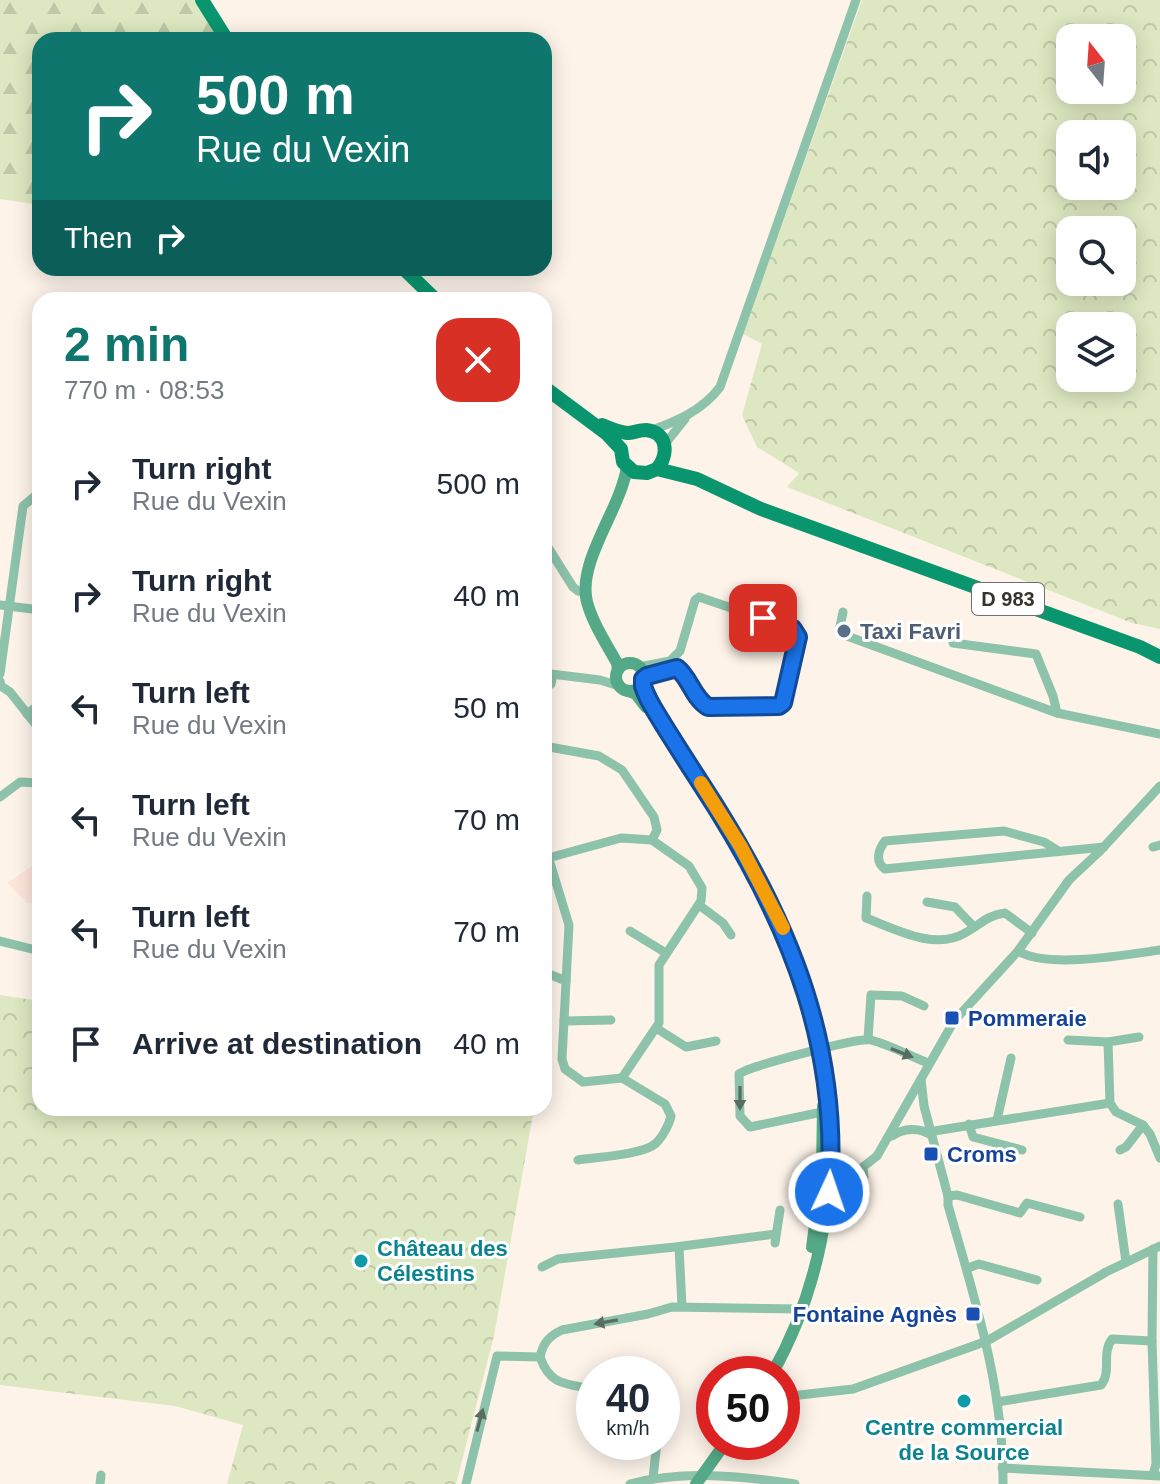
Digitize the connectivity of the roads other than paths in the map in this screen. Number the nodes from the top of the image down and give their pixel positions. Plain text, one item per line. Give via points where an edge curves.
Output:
1 (202, 0) edge
2 (856, 0) edge
3 (222, 32) edge
4 (411, 276) edge
5 (428, 292) edge
6 (552, 393) edge
7 (690, 413) junction
8 (594, 422) junction
9 (649, 431) junction
10 (630, 434) junction
11 (665, 448) junction
12 (621, 449) junction
13 (627, 467) junction
14 (657, 469) junction
15 (642, 474) junction
16 (697, 479) junction
17 (32, 499) edge
18 (619, 501) junction
19 (552, 554) edge
20 (585, 592) junction
21 (5, 606) edge
22 (32, 609) edge
23 (843, 612) dead end
24 (591, 613) junction
25 (953, 643) dead end
26 (1160, 657) edge
27 (639, 673) junction
28 (0, 674) edge
29 (552, 674) edge
30 (620, 680) junction
31 (0, 685) edge
32 (32, 710) edge
33 (1057, 713) junction
34 (27, 714) junction
35 (32, 720) edge
36 (1160, 734) edge
37 (552, 747) edge
38 (32, 783) edge
39 (1160, 786) edge
40 (0, 797) edge
41 (652, 840) junction
42 (1104, 847) junction
43 (1057, 850) junction
44 (552, 857) edge
45 (552, 871) edge
46 (867, 896) dead end
47 (927, 902) dead end
48 (699, 905) junction
49 (974, 927) junction
50 (630, 931) dead end
51 (1032, 933) junction
52 (731, 935) dead end
53 (0, 941) edge
54 (32, 949) edge
55 (1160, 950) edge
56 (1018, 951) junction
57 (666, 953) junction
58 (552, 975) edge
59 (566, 981) junction
60 (924, 1006) dead end
61 (611, 1020) dead end
62 (564, 1021) junction
63 (656, 1028) junction
64 (1139, 1037) dead end
65 (868, 1039) junction
66 (1068, 1040) dead end
67 (716, 1041) dead end
68 (1108, 1042) junction
69 (819, 1051) junction
70 (1011, 1058) dead end
71 (928, 1063) junction
72 (622, 1078) junction
73 (921, 1079) junction
74 (1110, 1103) junction
75 (924, 1106) junction
76 (905, 1109) junction
77 (822, 1112) junction
78 (997, 1120) junction
79 (969, 1124) junction
80 (1143, 1125) junction
81 (925, 1132) junction
82 (889, 1139) junction
83 (1022, 1150) dead end
84 (1120, 1150) dead end
85 (1160, 1158) edge
86 (578, 1160) dead end
87 (863, 1168) junction
88 (826, 1174) junction
89 (948, 1196) junction
90 (1118, 1204) dead end
91 (780, 1210) dead end
92 (1080, 1217) dead end
93 (829, 1225) junction
94 (679, 1247) junction
95 (1156, 1248) edge
96 (1126, 1262) junction
97 (542, 1267) dead end
98 (968, 1268) junction
99 (1037, 1280) dead end
100 (682, 1306) junction
101 (799, 1308) junction
102 (987, 1341) junction
103 (1152, 1341) junction
104 (778, 1356) edge
105 (540, 1357) junction
106 (576, 1385) edge
107 (800, 1395) edge
108 (997, 1402) junction
109 (655, 1460) edge
110 (716, 1460) edge
111 (1002, 1468) junction
112 (1157, 1475) edge
113 (653, 1478) junction
114 (702, 1480) edge
115 (750, 1481) edge
116 (466, 1484) edge
117 (630, 1484) edge
118 (795, 1484) edge
119 (1003, 1484) edge

1 - 3 main road
2 - 7 street via 720,387
4 - 5 main road
6 - 8 main road
7 - 9 street
7 - 11 street
8 - 10 main road
8 - 12 main road
9 - 10 main road
9 - 11 main road
10 - 12 main road
11 - 14 main road
11 - 16 main road, D 983
12 - 13 main road
13 - 15 main road
13 - 18 main road
14 - 15 main road
14 - 16 main road, D 983
15 - 18 main road
16 - 26 main road, D 983 via 761,509
17 - 21 street via 23,506
18 - 20 main road via 589,564
19 - 20 street via 573,587
20 - 24 main road
21 - 22 street
21 - 28 street
23 - 33 street via 840,627 847,636
24 - 27 main road via 623,660
24 - 30 main road
25 - 33 street via 1036,654
27 - 27 street via 677,668 708,707 775,708 783,703 798,637 793,629 699,597 675,658
27 - 30 main road via 622,666
27 - 30 main road via 637,689
27 - 69 main road via 646,694 775,912 801,976
29 - 30 street
30 - 69 main road via 657,723 749,871 793,965
31 - 34 street
32 - 34 street
33 - 36 street
34 - 35 street
37 - 41 street via 599,756 622,770 654,817 657,830
38 - 40 street via 20,782
39 - 42 street
41 - 44 street via 621,838
41 - 48 street via 689,866 702,888
42 - 43 street
42 - 51 street via 1069,880
43 - 43 street via 1004,831 885,841 878,858 885,869
45 - 59 street via 569,925
46 - 49 street via 866,918 913,937 941,940
47 - 49 street via 955,907
48 - 52 street
48 - 57 street
49 - 51 street via 1005,913
50 - 57 street
51 - 56 street
53 - 54 street
55 - 56 street via 1078,960 1031,957
56 - 71 street via 959,1014
57 - 63 street via 659,965
58 - 59 street
59 - 62 street
60 - 65 street via 902,996 871,995
61 - 62 street
62 - 72 street via 565,1069 583,1082
63 - 67 street via 686,1047
63 - 72 street
64 - 68 street
65 - 69 street
65 -> 71 street
66 - 68 street
68 - 74 street
69 - 77 main road
69 -> 77 street via 746,1068 739,1074 740,1116 750,1127
69 - 88 main road via 832,1131
70 - 78 street
71 - 73 street
72 - 86 street via 665,1104 669,1125 650,1147
73 - 75 street
73 - 76 street
74 - 78 street
74 - 80 street via 1116,1112
75 - 76 street via 917,1100
75 - 81 street
76 - 81 street via 906,1123
76 - 82 street
77 - 88 main road
78 - 79 street
79 - 81 street
79 - 83 street via 973,1137
80 - 84 street
80 - 85 street
81 - 82 street via 900,1131
81 - 89 street
82 - 87 street
87 - 88 street
87 - 93 street via 864,1177
88 - 93 main road
88 - 101 main road
89 - 92 street via 1020,1213 1027,1203
89 - 98 street
90 - 96 street
91 - 94 street via 776,1238
93 - 101 main road
94 - 97 street via 558,1259
94 - 100 street
95 - 96 street
95 - 103 street
96 - 102 street
98 - 99 street via 979,1264
98 - 102 street
100 - 101 street
100 -> 105 street via 562,1330 545,1341
101 - 104 main road
102 - 107 street via 853,1389
102 - 108 street
103 - 108 street via 1112,1339 1101,1385
103 - 112 street
105 - 106 street via 554,1380
116 -> 105 street via 497,1356
108 - 111 street
109 - 113 street
110 - 114 main road
111 - 112 street
111 - 119 street
113 - 114 street
113 - 117 street
114 - 115 street
115 - 118 street

